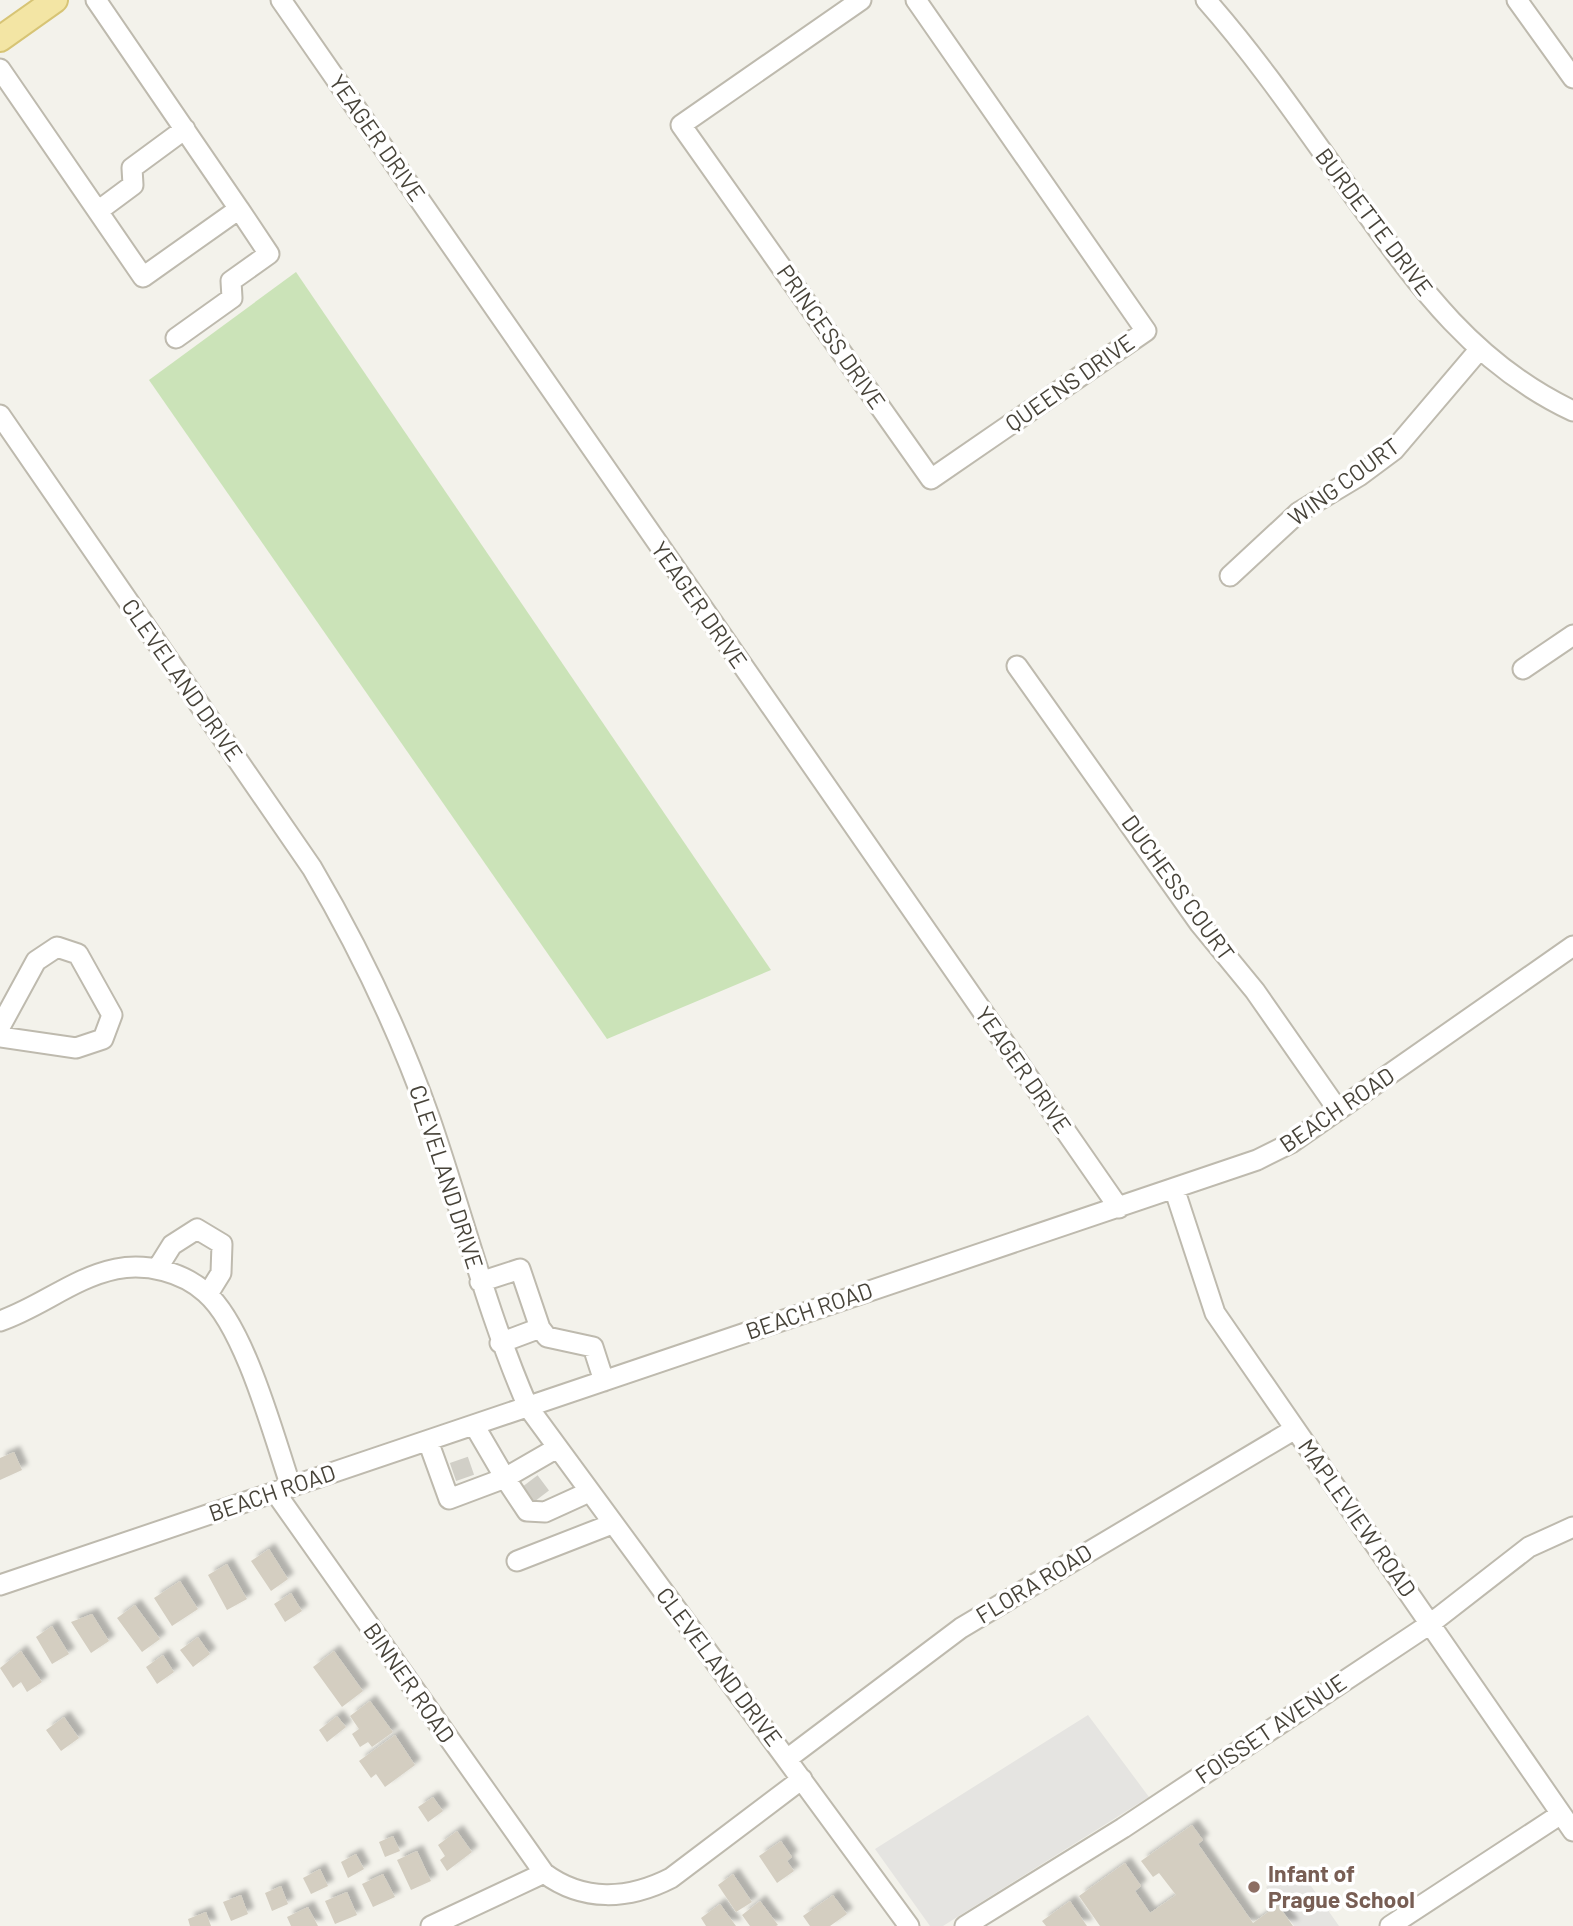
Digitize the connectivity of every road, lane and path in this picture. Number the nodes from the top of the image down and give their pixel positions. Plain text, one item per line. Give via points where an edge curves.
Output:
1 (55, 0) edge
2 (96, 0) edge
3 (281, 0) edge
4 (861, 0) edge
5 (916, 0) edge
6 (1206, 0) edge
7 (1517, 0) edge
8 (0, 39) edge
9 (0, 69) edge
10 (1573, 78) edge
11 (185, 130) junction
12 (239, 209) junction
13 (98, 211) junction
14 (176, 338) dead end
15 (1479, 350) junction
16 (1573, 411) edge
17 (0, 415) edge
18 (931, 479) joint
19 (1230, 576) dead end
20 (1573, 635) edge
21 (1017, 666) dead end
22 (1523, 669) dead end
23 (1573, 946) edge
24 (0, 1027) edge
25 (0, 1037) edge
26 (1338, 1110) junction
27 (1174, 1188) junction
28 (1119, 1208) junction
29 (157, 1269) junction
30 (481, 1282) junction
31 (208, 1294) junction
32 (0, 1321) edge
33 (540, 1328) junction
34 (500, 1343) junction
35 (604, 1381) junction
36 (528, 1407) junction
37 (474, 1425) junction
38 (1295, 1429) junction
39 (428, 1441) junction
40 (557, 1448) junction
41 (519, 1476) junction
42 (283, 1490) junction
43 (589, 1492) junction
44 (612, 1524) junction
45 (1573, 1527) edge
46 (517, 1561) dead end
47 (0, 1585) edge
48 (1430, 1624) junction
49 (787, 1759) junction
50 (802, 1779) junction
51 (1561, 1814) junction
52 (1573, 1831) edge
53 (544, 1873) junction
54 (1391, 1925) edge
55 (431, 1926) edge
56 (909, 1926) edge
57 (965, 1926) edge

1 - 8 main road
2 - 11 street
3 - 28 street, YEAGER DRIVE
4 - 18 street, PRINCESS DRIVE via 681,125
5 - 18 street, QUEENS DRIVE via 1146,331
6 - 15 street, BURDETTE DRIVE via 1400,262
7 - 10 street
9 - 13 street
11 - 12 street
11 - 13 street via 132,168 133,185
12 - 13 street via 143,277
12 - 14 street via 269,254 231,281 232,298
15 - 16 street, BURDETTE DRIVE
15 - 19 street, WING COURT via 1394,450 1299,512
17 - 30 street, CLEVELAND DRIVE via 312,868 346,926 430,1118
20 - 22 street
21 - 26 street, DUCHESS COURT
23 - 26 street, BEACH ROAD
24 - 25 street via 36,961 57,947 78,954 112,1015 103,1040 76,1048
26 - 27 street, BEACH ROAD via 1273,1153
27 - 28 street, BEACH ROAD
27 - 38 street, MAPLEVIEW ROAD via 1215,1313
28 - 35 street, BEACH ROAD
29 - 31 street via 187,1279
29 - 31 street via 172,1245 197,1229 222,1244 221,1273
29 - 32 street via 118,1268 93,1275
30 - 33 street via 520,1269
30 - 34 street, CLEVELAND DRIVE
31 - 42 street, BINNER ROAD via 234,1332
33 - 34 street
33 - 35 street via 547,1337 593,1347
34 - 36 street, CLEVELAND DRIVE
35 - 36 street, BEACH ROAD
36 - 37 street, BEACH ROAD
36 - 40 street, CLEVELAND DRIVE
37 - 39 street, BEACH ROAD
37 - 41 street via 484,1461
38 - 48 street, MAPLEVIEW ROAD
38 - 49 street, FLORA ROAD via 961,1628
39 - 41 street via 447,1474 449,1499
39 - 42 street, BEACH ROAD
40 - 41 street
40 - 43 street, CLEVELAND DRIVE
41 - 43 street via 527,1511
42 - 47 street, BEACH ROAD
42 - 53 street, BINNER ROAD
43 - 44 street, CLEVELAND DRIVE
44 - 46 street
44 - 49 street, CLEVELAND DRIVE
45 - 48 street, FOISSET AVENUE via 1529,1547
48 - 51 street, MAPLEVIEW ROAD
48 - 57 street, FOISSET AVENUE via 1123,1828
49 - 50 street, CLEVELAND DRIVE
50 - 53 street via 650,1889 626,1895 575,1892
50 - 56 street, CLEVELAND DRIVE
51 - 52 street, MAPLEVIEW ROAD
51 - 54 street
53 - 55 street

